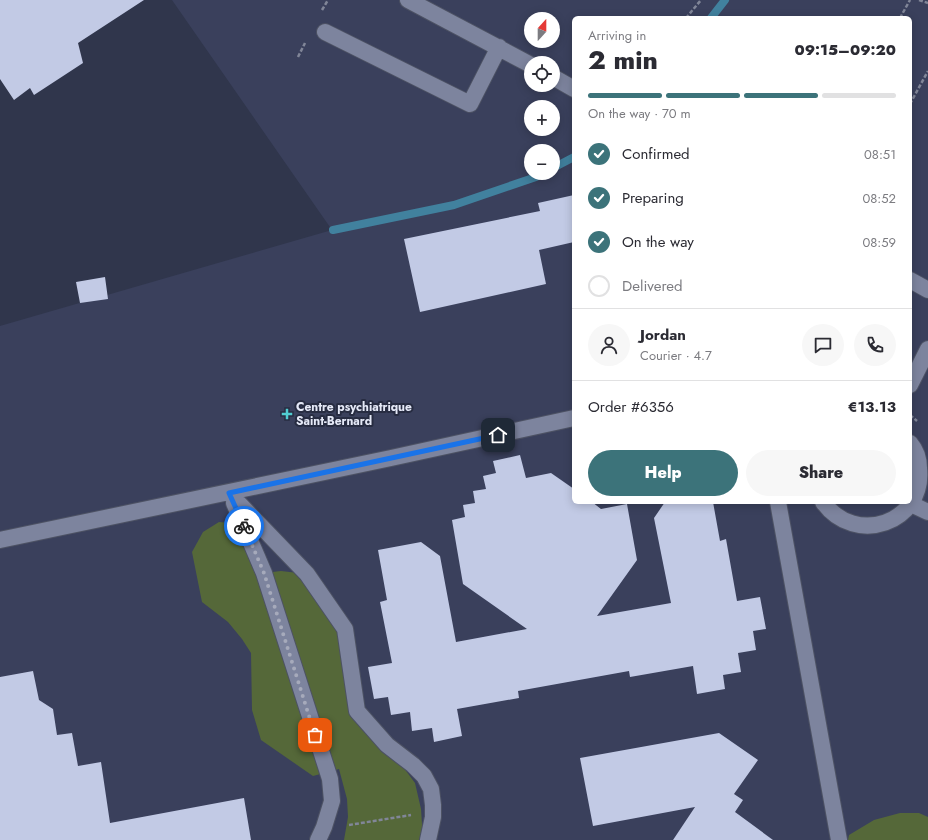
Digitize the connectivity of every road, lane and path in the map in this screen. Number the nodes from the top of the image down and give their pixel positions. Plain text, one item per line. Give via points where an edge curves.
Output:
1 (408, 0) edge
2 (701, 0) edge
3 (910, 0) edge
4 (919, 0) edge
5 (928, 3) edge
6 (688, 16) edge
7 (901, 16) edge
8 (325, 32) dead end
9 (499, 47) junction
10 (524, 61) edge
11 (928, 71) edge
12 (560, 81) edge
13 (572, 89) edge
14 (912, 100) edge
15 (912, 281) edge
16 (928, 290) edge
17 (920, 355) edge
18 (912, 379) edge
19 (572, 418) edge
20 (912, 446) edge
21 (229, 493) junction
22 (912, 502) edge
23 (778, 504) edge
24 (824, 504) edge
25 (911, 504) joint
26 (928, 512) edge
27 (0, 540) edge
28 (433, 812) junction
29 (346, 826) dead end
30 (318, 840) edge
31 (428, 840) edge
32 (840, 840) edge

1 - 9 lane
2 - 6 path
3 - 7 path
4 - 5 path
8 - 9 lane via 470,104
9 - 10 lane
11 - 14 path
12 - 13 lane
15 - 16 lane
17 - 18 lane
19 - 21 lane
20 - 22 lane via 919,460 920,475
21 - 27 lane
21 - 28 lane via 307,574 345,629 357,712 387,745 424,776 431,789
21 - 30 lane via 264,573 330,780 332,801
23 - 32 lane
24 - 25 lane via 840,519 854,525 869,526 885,523 899,516
25 - 26 lane
28 - 29 path
28 - 31 lane

